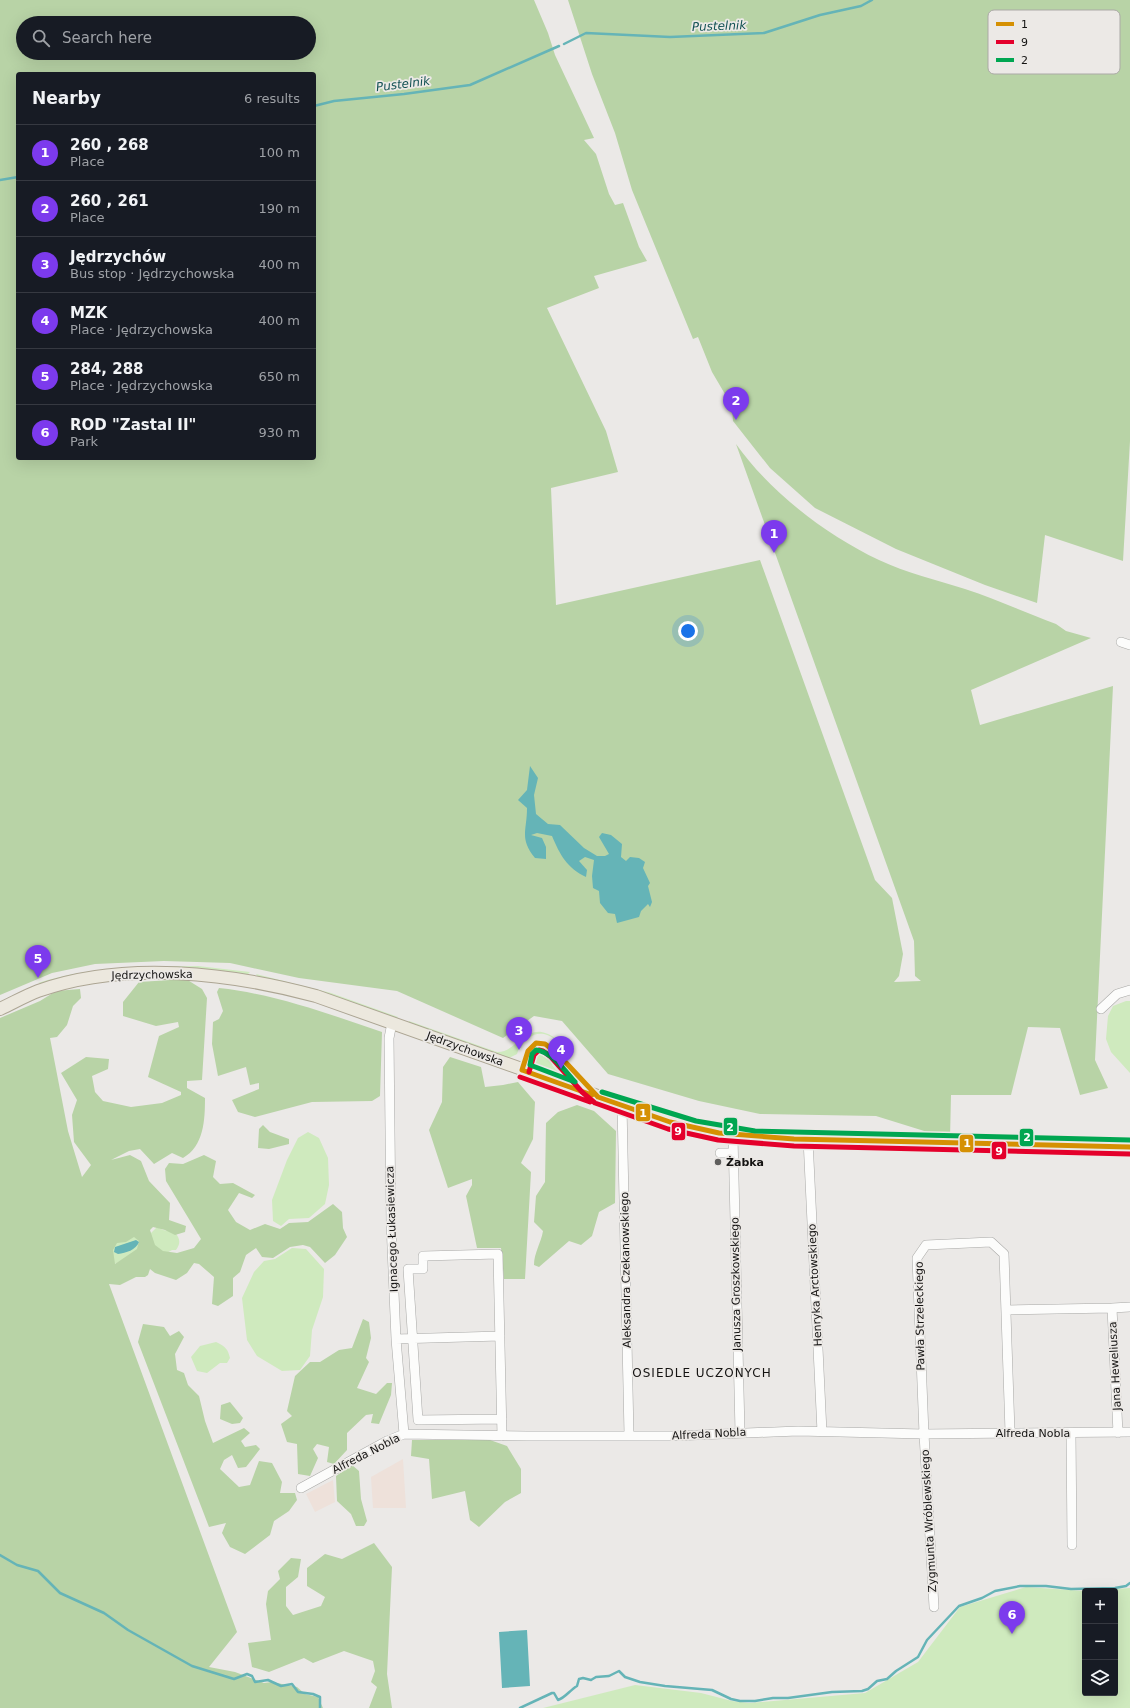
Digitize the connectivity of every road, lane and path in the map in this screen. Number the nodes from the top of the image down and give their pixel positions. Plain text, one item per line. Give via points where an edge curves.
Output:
1 (1130, 990) edge
2 (0, 1009) edge
3 (1102, 1009) dead end
4 (392, 1023) junction
5 (622, 1105) junction
6 (733, 1136) junction
7 (808, 1139) junction
8 (1130, 1147) edge
9 (720, 1153) dead end
10 (733, 1153) junction
11 (1130, 1307) edge
12 (1112, 1308) junction
13 (1007, 1310) junction
14 (500, 1336) junction
15 (412, 1338) junction
16 (396, 1339) junction
17 (502, 1419) junction
18 (740, 1432) junction
19 (822, 1432) junction
20 (1010, 1432) junction
21 (1118, 1432) junction
22 (1130, 1432) edge
23 (1071, 1433) junction
24 (404, 1434) junction
25 (924, 1434) junction
26 (629, 1435) junction
27 (502, 1436) junction
28 (301, 1488) dead end
29 (1072, 1545) dead end
30 (934, 1607) dead end

1 - 3 street via 1117,994
2 - 4 main road, Jędrzychowska via 38,991 115,975 219,976 261,982 316,996
4 - 5 main road, Jędrzychowska
4 - 16 street, Ignacego Łukasiewicza via 388,1038
5 - 6 main road, Jędrzychowska via 682,1125
5 - 26 street, Aleksandra Czekanowskiego
6 - 7 main road, Jędrzychowska
6 - 10 street, Janusza Groszkowskiego
7 - 8 main road, Jędrzychowska
7 - 19 street, Henryka Arctowskiego
9 - 10 street
10 - 18 street, Janusza Groszkowskiego
11 - 12 street
12 - 13 street, Jana Heweliusza
12 - 21 street, Jana Heweliusza
13 - 20 street, Pawła Strzeleckiego
13 - 25 street, Pawła Strzeleckiego via 1004,1254 991,1242 926,1245 917,1258
14 - 15 street
14 - 15 street via 498,1254 466,1254 422,1256 423,1269 408,1269
14 - 17 street
15 - 16 street
15 - 17 street via 418,1420
16 - 24 street, Ignacego Łukasiewicza
17 - 27 street
18 - 19 street, Alfreda Nobla
18 - 26 street, Alfreda Nobla via 673,1436
19 - 25 street, Alfreda Nobla
20 - 23 street, Alfreda Nobla
20 - 25 street, Alfreda Nobla
21 - 22 street, Alfreda Nobla
21 - 23 street, Alfreda Nobla
23 - 29 street
24 - 27 street, Alfreda Nobla
24 - 28 street, Alfreda Nobla
25 - 30 street, Zygmunta Wróblewskiego
26 - 27 street, Alfreda Nobla

